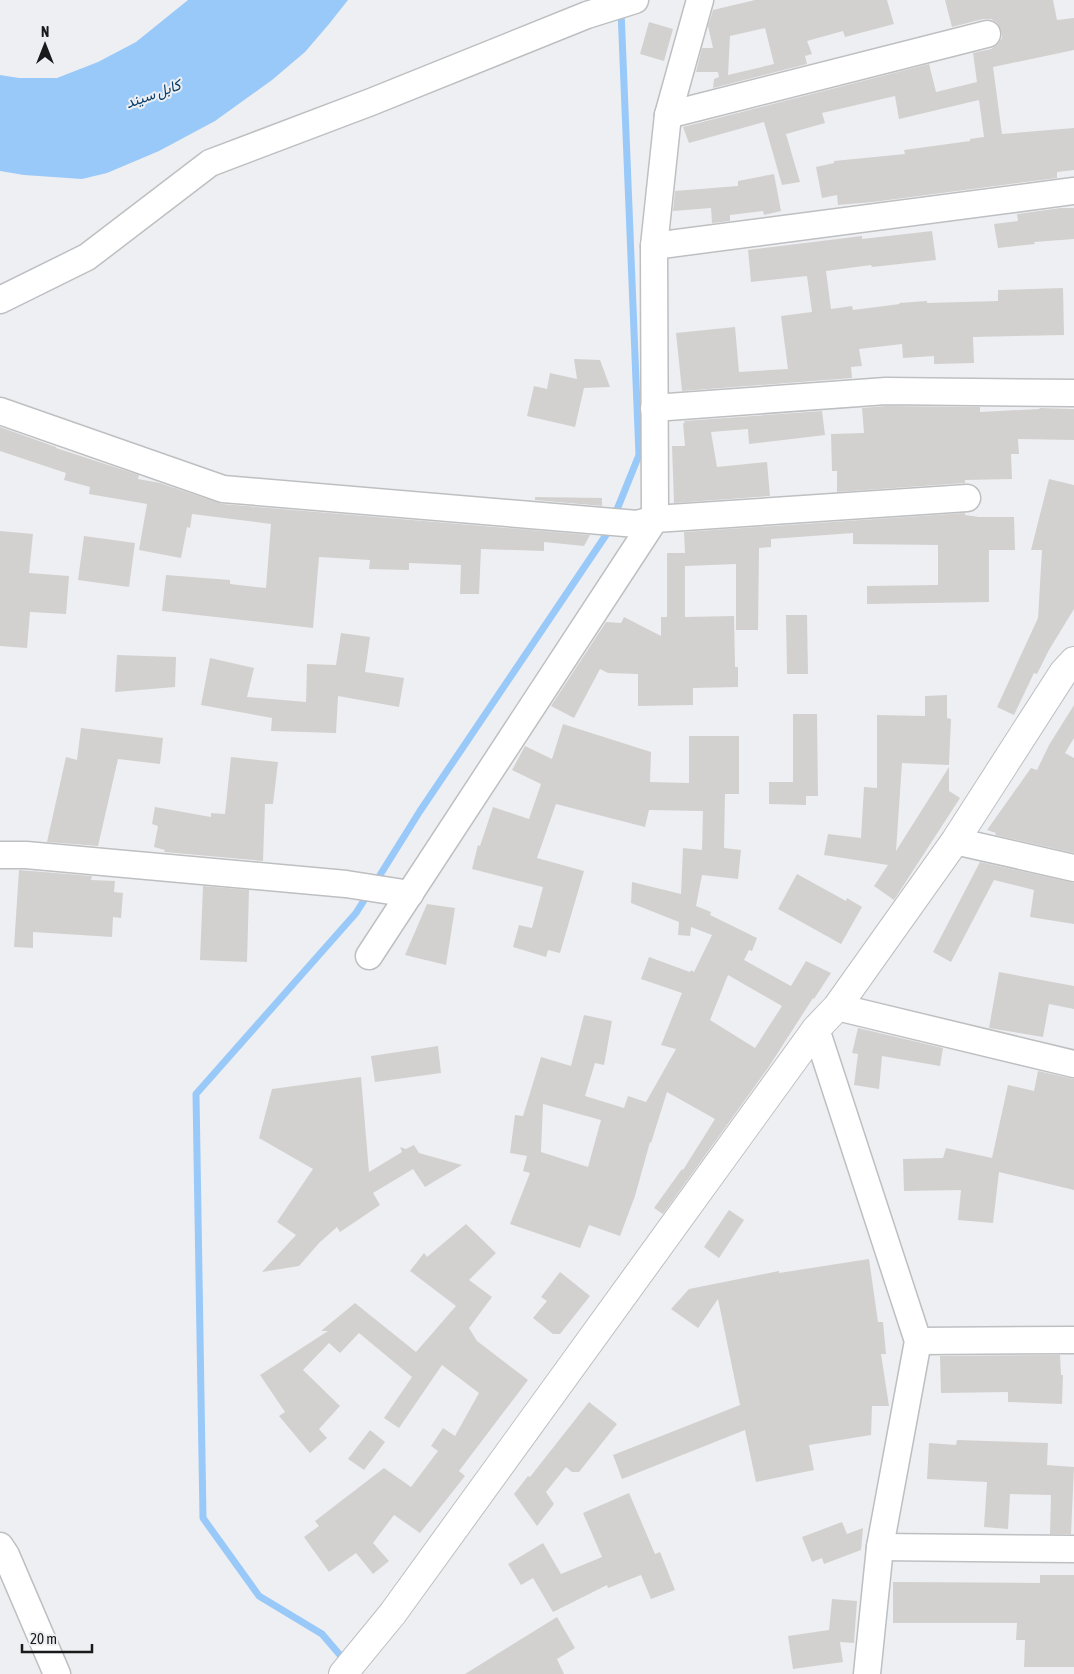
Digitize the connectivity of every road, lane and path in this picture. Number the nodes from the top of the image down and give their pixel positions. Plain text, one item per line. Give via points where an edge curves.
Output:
1 (634, 0) edge
2 (700, 0) edge
3 (988, 34) dead end
4 (668, 115) junction
5 (1074, 191) edge
6 (654, 246) junction
7 (0, 300) edge
8 (1074, 393) edge
9 (654, 408) junction
10 (0, 412) edge
11 (967, 498) dead end
12 (646, 521) junction
13 (1074, 661) edge
14 (954, 841) junction
15 (0, 855) edge
16 (1074, 868) edge
17 (398, 892) junction
18 (369, 956) dead end
19 (837, 1007) junction
20 (816, 1029) junction
21 (1074, 1064) edge
22 (1074, 1340) edge
23 (918, 1341) junction
24 (0, 1546) edge
25 (880, 1548) junction
26 (1074, 1549) edge
27 (57, 1674) edge
28 (343, 1674) edge
29 (867, 1674) edge

1 - 7 street via 587,15 210,163 87,257
2 - 4 street
3 - 4 street
4 - 6 street
5 - 6 street
6 - 9 street
8 - 9 street via 886,391
9 - 12 street
10 - 12 street via 223,488 604,522
11 - 12 street
12 - 17 street
13 - 14 street
14 - 16 street
14 - 19 street
15 - 17 street via 346,884
17 - 18 street
19 - 20 street
19 - 21 street
20 - 23 street
20 - 28 street via 393,1613
22 - 23 street
23 - 25 street
24 - 27 street
25 - 26 street
25 - 29 street

